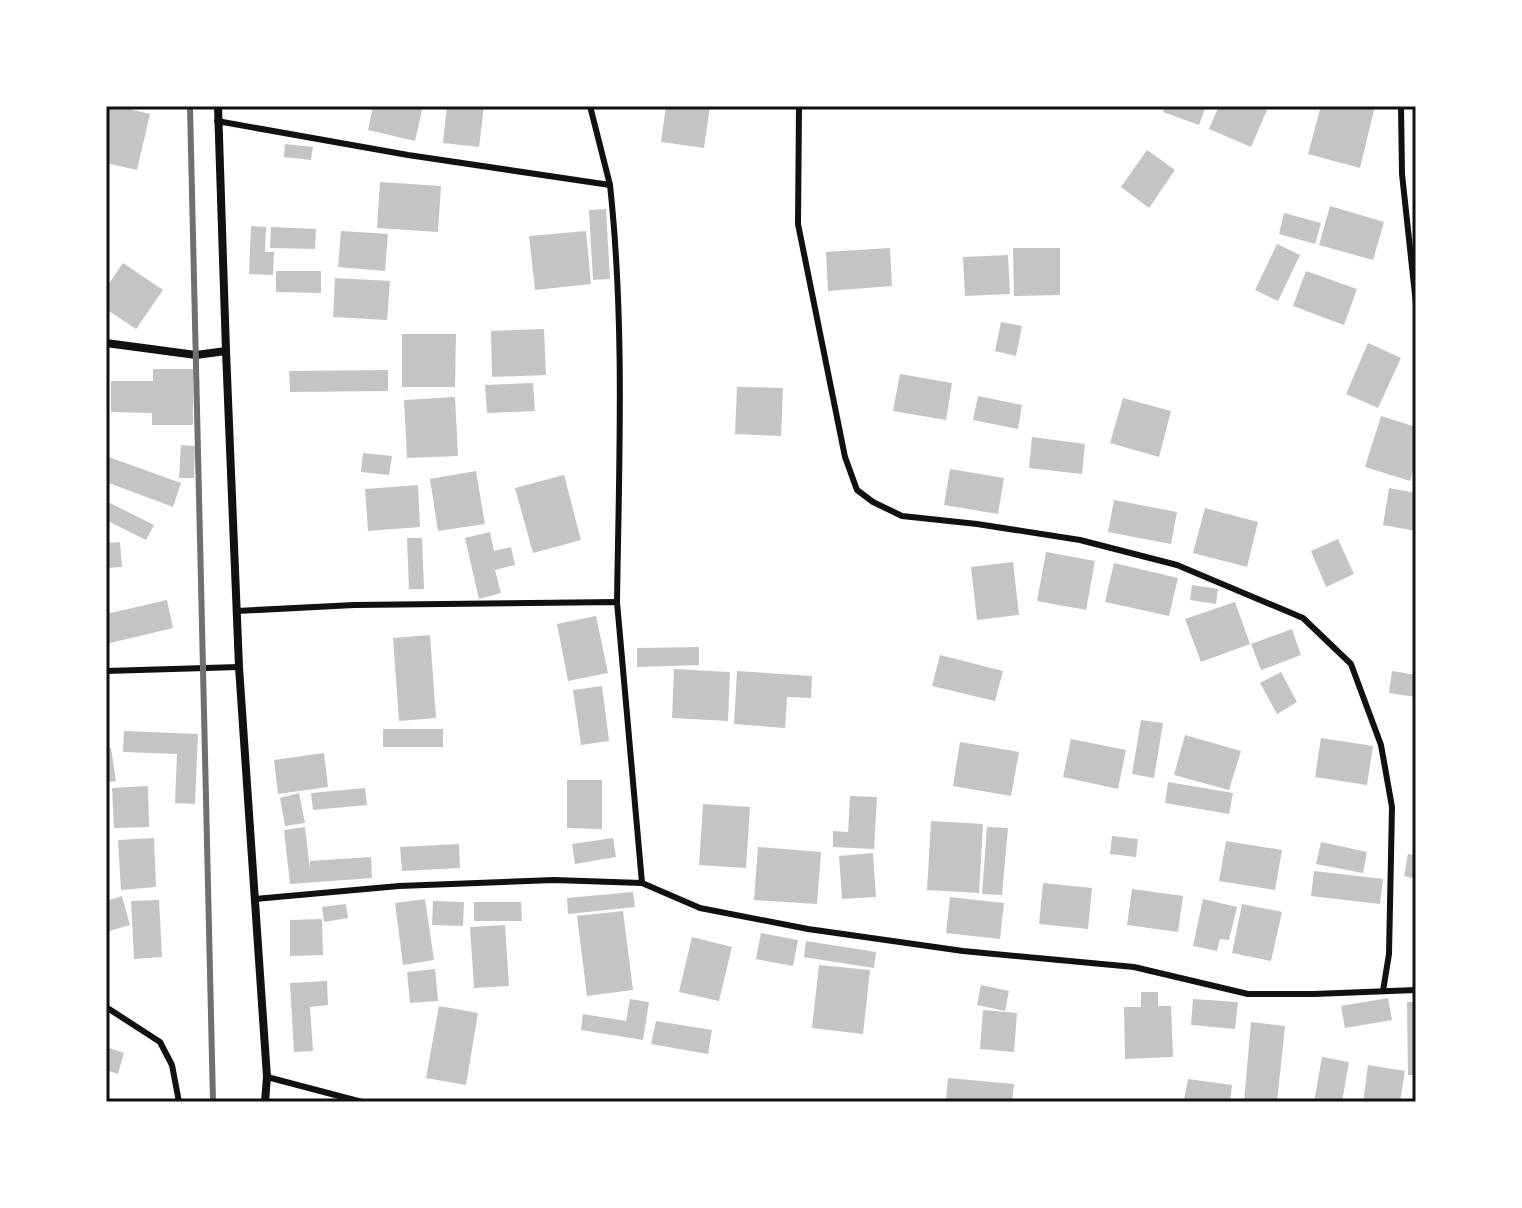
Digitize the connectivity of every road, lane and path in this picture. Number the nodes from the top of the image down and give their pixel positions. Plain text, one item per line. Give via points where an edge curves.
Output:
1 (218, 106) edge
2 (590, 106) edge
3 (799, 106) edge
4 (1401, 106) edge
5 (217, 121) junction
6 (610, 185) junction
7 (1416, 304) edge
8 (106, 343) edge
9 (226, 351) junction
10 (617, 602) junction
11 (237, 611) junction
12 (239, 667) junction
13 (106, 671) edge
14 (642, 883) junction
15 (255, 899) junction
16 (1416, 990) edge
17 (1383, 991) junction
18 (106, 1007) edge
19 (267, 1077) junction
20 (179, 1102) edge
21 (265, 1102) edge
22 (362, 1102) edge

1 - 5 street
2 - 6 lane
3 - 17 lane via 798,224 842,444 857,490 902,516 1080,540 1177,565 1303,618 1351,664 1381,745 1392,807 1389,954
4 - 7 lane via 1402,174
5 - 6 lane
5 - 9 street
6 - 10 lane via 620,383
8 - 9 street via 196,355
9 - 11 street
10 - 11 lane
10 - 14 lane
11 - 12 street
12 - 13 lane
12 - 15 street
14 - 15 lane via 554,880 399,886
14 - 17 lane via 700,908 808,929 1134,967 1248,994
15 - 19 street
16 - 17 lane
18 - 20 lane via 160,1042 172,1065
19 - 21 street
19 - 22 lane

